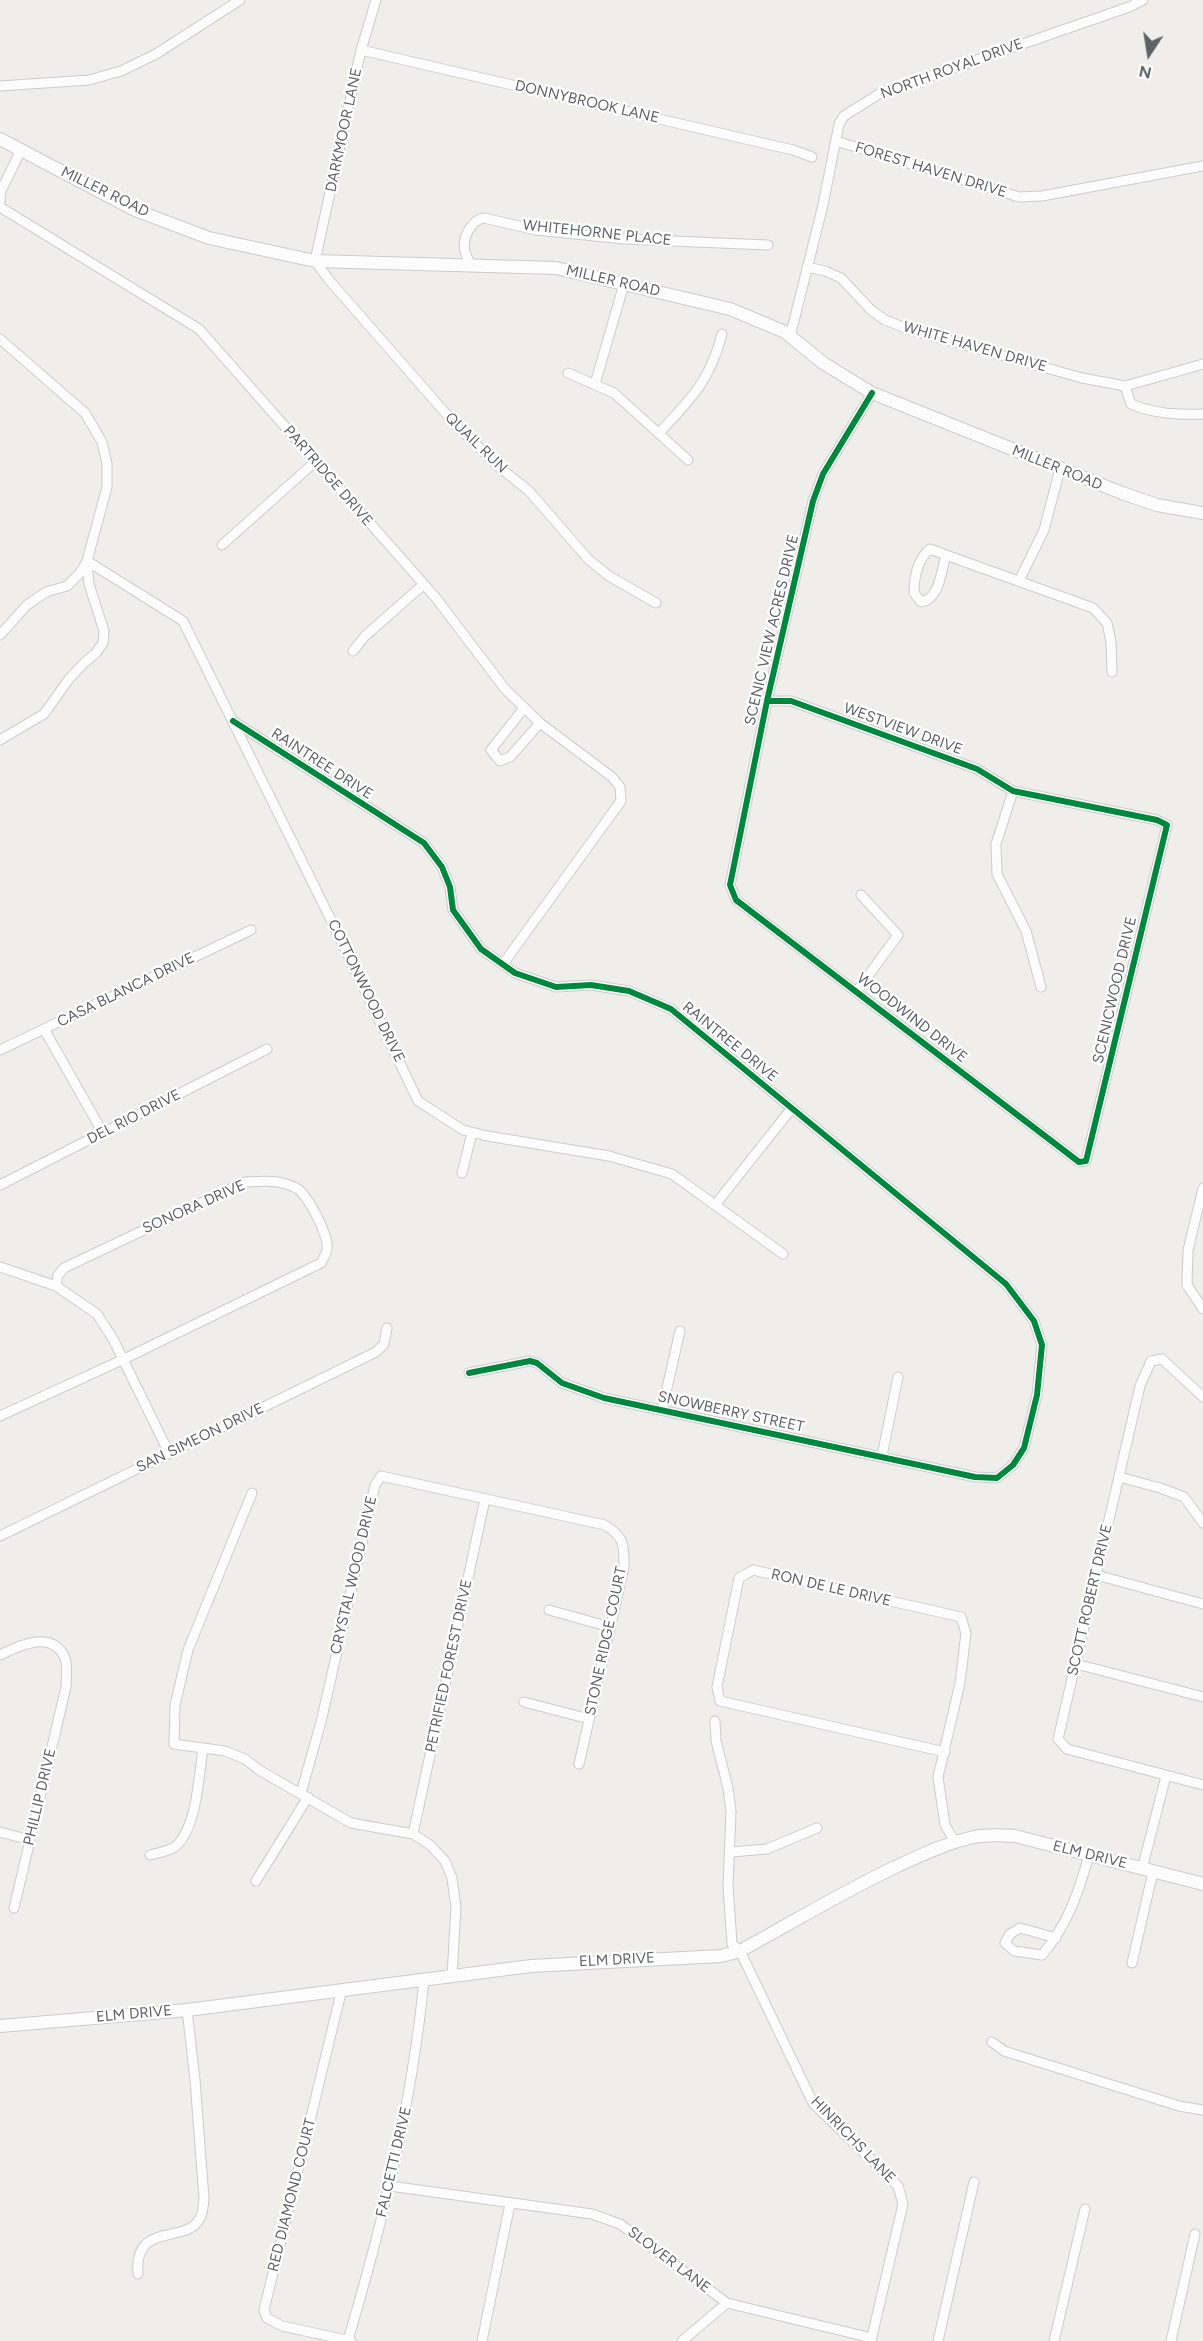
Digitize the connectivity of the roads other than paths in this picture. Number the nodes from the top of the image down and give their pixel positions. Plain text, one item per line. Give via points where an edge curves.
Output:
1 (240, 0) edge
2 (376, 0) edge
3 (1143, 0) edge
4 (361, 50) junction
5 (0, 87) edge
6 (0, 139) edge
7 (836, 141) junction
8 (21, 150) junction
9 (813, 157) dead end
10 (1203, 166) edge
11 (0, 202) edge
12 (0, 207) edge
13 (768, 245) dead end
14 (315, 261) junction
15 (471, 266) junction
16 (807, 267) junction
17 (624, 284) junction
18 (722, 334) dead end
19 (790, 337) junction
20 (0, 339) edge
21 (1203, 364) edge
22 (568, 373) dead end
23 (595, 384) junction
24 (1125, 386) junction
25 (872, 393) junction
26 (1203, 414) edge
27 (659, 433) junction
28 (688, 460) dead end
29 (315, 462) junction
30 (1060, 470) junction
31 (1203, 513) edge
32 (222, 545) dead end
33 (946, 555) junction
34 (87, 561) junction
35 (1019, 581) junction
36 (424, 584) junction
37 (656, 603) dead end
38 (0, 635) edge
39 (353, 651) dead end
40 (1112, 672) dead end
41 (767, 700) junction
42 (524, 708) junction
43 (233, 721) junction
44 (540, 723) junction
45 (0, 740) edge
46 (1013, 791) junction
47 (1167, 825) joint
48 (730, 885) joint
49 (861, 895) dead end
50 (251, 930) dead end
51 (502, 964) junction
52 (1041, 987) dead end
53 (857, 991) junction
54 (44, 1029) junction
55 (267, 1049) dead end
56 (0, 1050) edge
57 (792, 1108) junction
58 (472, 1132) junction
59 (103, 1133) junction
60 (1086, 1161) joint
61 (462, 1173) dead end
62 (0, 1185) edge
63 (1203, 1188) edge
64 (1201, 1204) edge
65 (715, 1205) junction
66 (783, 1254) dead end
67 (0, 1267) edge
68 (56, 1286) junction
69 (1203, 1309) edge
70 (387, 1328) dead end
71 (680, 1331) dead end
72 (122, 1360) junction
73 (469, 1373) dead end
74 (898, 1377) dead end
75 (1203, 1397) edge
76 (662, 1410) junction
77 (0, 1416) edge
78 (169, 1453) junction
79 (882, 1456) junction
80 (1119, 1477) junction
81 (997, 1478) joint
82 (252, 1493) dead end
83 (485, 1499) junction
84 (1203, 1523) edge
85 (605, 1525) joint
86 (0, 1536) edge
87 (1096, 1575) junction
88 (1203, 1604) edge
89 (549, 1611) dead end
90 (610, 1627) junction
91 (0, 1655) edge
92 (1076, 1664) junction
93 (1203, 1697) edge
94 (524, 1702) dead end
95 (589, 1719) junction
96 (715, 1721) dead end
97 (203, 1748) junction
98 (945, 1752) junction
99 (579, 1764) dead end
100 (1166, 1776) junction
101 (1203, 1785) edge
102 (304, 1795) junction
103 (817, 1828) dead end
104 (0, 1832) edge
105 (413, 1834) junction
106 (30, 1840) junction
107 (955, 1842) junction
108 (731, 1852) junction
109 (1089, 1855) junction
110 (150, 1856) dead end
111 (1147, 1870) junction
112 (256, 1881) dead end
113 (1203, 1884) edge
114 (14, 1908) dead end
115 (1056, 1938) junction
116 (740, 1951) junction
117 (1132, 1963) dead end
118 (452, 1976) junction
119 (423, 1980) junction
120 (342, 1989) junction
121 (187, 2010) junction
122 (0, 2026) edge
123 (992, 2042) dead end
124 (1203, 2110) edge
125 (974, 2182) dead end
126 (390, 2186) junction
127 (510, 2204) junction
128 (1085, 2209) dead end
129 (1195, 2234) dead end
130 (138, 2274) dead end
131 (727, 2303) junction
132 (872, 2340) edge
133 (350, 2341) edge
134 (482, 2341) edge
135 (682, 2341) edge
136 (938, 2341) edge
137 (1054, 2341) edge
138 (1171, 2341) edge

1 - 5 street via 156,54 121,71 89,80
2 - 4 street, DARKMOOR LANE
3 - 7 street, NORTH ROYAL DRIVE via 879,94 844,116
4 - 9 street, DONNYBROOK LANE
4 - 14 street, DARKMOOR LANE
6 - 8 street, MILLER ROAD
7 - 10 street, FOREST HAVEN DRIVE via 1019,197
7 - 16 street, NORTH ROYAL DRIVE
8 - 11 street via 1,191
8 - 14 street, MILLER ROAD via 144,213 209,238
12 - 29 street, PARTRIDGE DRIVE via 199,328
13 - 15 street, WHITEHORNE PLACE via 624,239 536,230 484,218 471,226 466,238
14 - 15 street, MILLER ROAD
14 - 37 street, QUAIL RUN via 455,424 529,491 588,559
15 - 17 street, MILLER ROAD via 556,268
16 - 19 street, NORTH ROYAL DRIVE
16 - 24 street, WHITE HAVEN DRIVE via 841,278 871,310 908,329 1082,378
17 - 19 street, MILLER ROAD via 730,309 771,324
17 - 23 street
18 - 27 street via 716,359 703,382
19 - 25 street, MILLER ROAD
20 - 34 street via 85,413 102,441 107,487
21 - 24 street
22 - 23 street
23 - 27 street via 614,393
24 - 26 street via 1131,404 1144,410 1167,415
25 - 30 street, MILLER ROAD
25 - 41 street, SCENIC VIEW ACRES DRIVE via 823,474 813,501
27 - 28 street
29 - 32 street
29 - 36 street, PARTRIDGE DRIVE
30 - 31 street, MILLER ROAD via 1157,505
30 - 35 street via 1044,530
33 - 33 street via 930,549 922,556 914,578 914,593 921,602 934,596
33 - 35 street
34 - 38 street via 67,586 46,592 27,605
34 - 43 street, COTTONWOOD DRIVE via 183,621
34 - 45 street via 89,584 104,631 103,643 69,679 44,714
35 - 40 street via 1093,608 1107,623
36 - 39 street
36 - 42 street, PARTRIDGE DRIVE
41 - 46 street, WESTVIEW DRIVE via 790,701 977,769
41 - 48 street, SCENIC VIEW ACRES DRIVE
42 - 44 street, PARTRIDGE DRIVE
42 - 44 street via 491,750 492,754 500,761 510,757
43 - 51 street, RAINTREE DRIVE via 424,843 442,867 453,910 481,949
43 - 58 street, COTTONWOOD DRIVE via 418,1101
44 - 51 street, PARTRIDGE DRIVE via 612,777 620,787 621,801
46 - 47 street, WESTVIEW DRIVE
46 - 52 street via 996,844 997,874 1026,931
47 - 60 street, SCENICWOOD DRIVE
48 - 53 street, WOODWIND DRIVE via 736,900
49 - 53 street via 898,936
50 - 54 street, CASA BLANCA DRIVE
51 - 57 street, RAINTREE DRIVE via 515,973 556,987 591,985 630,991 671,1009
53 - 60 street, WOODWIND DRIVE via 1078,1162
54 - 56 street, CASA BLANCA DRIVE
54 - 59 street
55 - 59 street, DEL RIO DRIVE
57 - 65 street
57 - 81 street, RAINTREE DRIVE via 1006,1284 1034,1321 1042,1345 1037,1395 1024,1449 1014,1465
58 - 61 street
58 - 65 street, COTTONWOOD DRIVE via 648,1166 672,1174
59 - 62 street, DEL RIO DRIVE
63 - 64 street
64 - 69 street via 1188,1250 1187,1285
65 - 66 street, COTTONWOOD DRIVE
67 - 68 street
68 - 72 street via 97,1314
68 - 72 street, SONORA DRIVE via 64,1268 245,1182 275,1181 299,1189 320,1220 327,1240 328,1249 321,1263
70 - 78 street, SAN SIMEON DRIVE via 384,1344 376,1352
71 - 76 street
72 - 77 street, SONORA DRIVE
72 - 78 street
73 - 76 street, SNOWBERRY STREET via 530,1361 562,1383 604,1398
74 - 79 street
75 - 80 street, SCOTT ROBERT DRIVE via 1162,1359 1151,1361 1140,1386
76 - 79 street, SNOWBERRY STREET
78 - 86 street, SAN SIMEON DRIVE
79 - 81 street, SNOWBERRY STREET via 975,1477
80 - 84 street via 1184,1497
80 - 87 street, SCOTT ROBERT DRIVE
82 - 97 street via 188,1650 175,1705 174,1744
83 - 85 street, CRYSTAL WOOD DRIVE
83 - 102 street, CRYSTAL WOOD DRIVE via 381,1476 375,1485
83 - 105 street, PETRIFIED FOREST DRIVE
85 - 90 street, STONE RIDGE COURT via 621,1537 624,1548 624,1567
87 - 88 street
87 - 92 street, SCOTT ROBERT DRIVE
89 - 90 street
90 - 95 street, STONE RIDGE COURT
91 - 106 street, PHILLIP DRIVE via 25,1643 41,1641 64,1656 66,1665 66,1687
92 - 93 street
92 - 100 street, SCOTT ROBERT DRIVE via 1058,1739 1067,1749
94 - 95 street
95 - 99 street, STONE RIDGE COURT
96 - 108 street, HINRICHS LANE via 731,1812
97 - 102 street via 245,1759
97 - 110 street via 186,1832 175,1847
98 - 98 street, RON DE LE DRIVE via 720,1701 717,1687 739,1578 753,1570 961,1617 966,1633
98 - 107 street, RON DE LE DRIVE via 938,1777 945,1825
100 - 101 street
100 - 111 street
102 - 105 street via 351,1823
102 - 112 street
103 - 108 street via 767,1849
104 - 106 street
105 - 118 street via 430,1845 452,1878 456,1907
106 - 114 street, PHILLIP DRIVE
107 - 109 street, ELM DRIVE via 976,1836 1007,1835
107 - 116 street, ELM DRIVE via 863,1883
108 - 116 street, HINRICHS LANE via 728,1886 732,1944
109 - 111 street, ELM DRIVE
109 - 115 street via 1076,1900
111 - 113 street, ELM DRIVE
111 - 117 street
115 - 115 street via 1020,1928 1005,1943 1014,1951 1042,1955
116 - 118 street, ELM DRIVE via 721,1956 531,1966
116 - 132 street, HINRICHS LANE via 813,2103 898,2186 903,2204
118 - 119 street, ELM DRIVE
119 - 120 street, ELM DRIVE
119 - 126 street, FALCETTI DRIVE via 408,2101
120 - 121 street, ELM DRIVE
120 - 133 street, RED DIAMOND COURT via 264,2310 267,2318 282,2326
121 - 122 street, ELM DRIVE
121 - 130 street via 204,2199 200,2219 194,2225 149,2241 138,2256
123 - 124 street via 1004,2051 1070,2073
125 - 136 street
126 - 127 street, SLOVER LANE
126 - 133 street, FALCETTI DRIVE
127 - 131 street, SLOVER LANE via 592,2214 620,2224
127 - 134 street
128 - 137 street
129 - 138 street
131 - 132 street, SLOVER LANE
131 - 135 street

